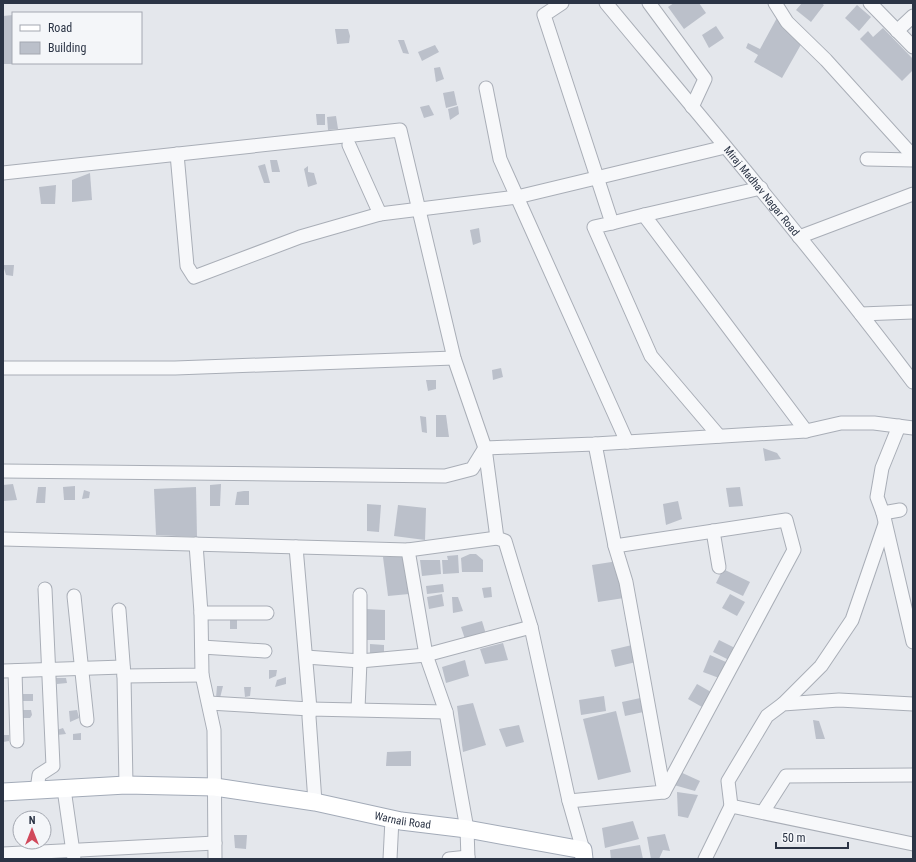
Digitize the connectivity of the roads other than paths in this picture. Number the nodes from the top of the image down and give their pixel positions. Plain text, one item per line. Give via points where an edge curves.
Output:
1 (562, 3) edge
2 (606, 3) edge
3 (649, 3) edge
4 (775, 3) edge
5 (870, 3) edge
6 (913, 17) edge
7 (897, 31) junction
8 (913, 47) edge
9 (486, 88) dead end
10 (692, 107) junction
11 (349, 145) dead end
12 (725, 147) junction
13 (177, 154) junction
14 (913, 156) edge
15 (867, 158) dead end
16 (913, 160) edge
17 (3, 173) edge
18 (597, 178) junction
19 (760, 188) junction
20 (913, 194) edge
21 (517, 197) junction
22 (419, 209) junction
23 (380, 214) junction
24 (644, 215) junction
25 (612, 223) junction
26 (799, 237) junction
27 (913, 312) edge
28 (861, 314) junction
29 (454, 358) junction
30 (3, 368) edge
31 (913, 382) edge
32 (899, 426) junction
33 (913, 428) edge
34 (806, 431) junction
35 (719, 436) junction
36 (627, 442) junction
37 (595, 444) junction
38 (485, 448) junction
39 (3, 471) edge
40 (900, 510) dead end
41 (884, 518) junction
42 (713, 531) junction
43 (497, 538) junction
44 (3, 539) edge
45 (196, 544) junction
46 (615, 546) junction
47 (296, 547) junction
48 (408, 550) junction
49 (719, 567) dead end
50 (45, 589) dead end
51 (360, 595) dead end
52 (74, 596) dead end
53 (119, 610) dead end
54 (201, 613) junction
55 (267, 613) dead end
56 (531, 627) junction
57 (913, 642) edge
58 (202, 647) junction
59 (265, 651) dead end
60 (426, 655) junction
61 (306, 657) junction
62 (360, 661) junction
63 (82, 669) junction
64 (49, 670) junction
65 (9, 671) edge
66 (123, 672) junction
67 (202, 675) junction
68 (209, 703) junction
69 (783, 704) junction
70 (913, 704) edge
71 (310, 709) junction
72 (358, 709) junction
73 (446, 712) junction
74 (87, 720) dead end
75 (16, 741) dead end
76 (913, 774) edge
77 (126, 785) junction
78 (215, 786) junction
79 (64, 789) junction
80 (37, 790) junction
81 (3, 792) edge
82 (664, 792) junction
83 (569, 801) junction
84 (315, 802) junction
85 (731, 806) junction
86 (763, 812) junction
87 (392, 819) junction
88 (467, 829) junction
89 (215, 843) junction
90 (913, 844) edge
91 (3, 854) edge
92 (74, 855) edge
93 (583, 855) edge
94 (468, 858) edge
95 (215, 859) edge
96 (390, 859) edge
97 (449, 859) edge
98 (705, 859) edge

1 - 18 street via 544,15
2 - 10 street, Miraj Madhav Nagar Road
3 - 10 street via 705,79
4 - 14 street via 787,22 826,60
5 - 7 street
6 - 7 street
7 - 8 street
9 - 21 street via 500,159
10 - 12 street, Miraj Madhav Nagar Road
11 - 23 street
12 - 18 street
12 - 19 street, Miraj Madhav Nagar Road
13 - 17 street
13 - 22 street via 400,130
13 - 23 street via 187,266 194,277 300,238
15 - 16 street
18 - 21 street
18 - 25 street
19 - 24 street
19 - 26 street, Miraj Madhav Nagar Road
20 - 26 street
21 - 22 street
21 - 36 street
22 - 23 street
22 - 29 street
24 - 25 street
24 - 34 street
25 - 35 street via 594,228 651,356
26 - 28 street, Miraj Madhav Nagar Road
27 - 28 street
28 - 31 street, Miraj Madhav Nagar Road
29 - 30 street via 175,368
29 - 38 street
32 - 33 street
32 - 34 street via 841,423
32 - 41 street via 882,468 877,497
34 - 35 street
35 - 36 street
36 - 37 street
37 - 38 street
37 - 46 street
38 - 39 street via 472,468 445,476
38 - 43 street
40 - 41 street
41 - 57 street
41 - 69 street via 852,620 821,666
42 - 46 street
42 - 49 street
42 - 82 street via 786,520 794,550
43 - 48 street
43 - 56 street via 505,541
44 - 45 street
45 - 47 street
45 - 54 street
46 - 82 street via 626,582
47 - 48 street
47 - 61 street
48 - 60 street
50 - 64 street
51 - 62 street
52 - 63 street
53 - 66 street
54 - 55 street
54 - 58 street
56 - 60 street
56 - 83 street
58 - 59 street
58 - 67 street
60 - 62 street
60 - 73 street
61 - 62 street
61 - 71 street
62 - 72 street
63 - 64 street
63 - 66 street
63 - 74 street
64 - 65 street
64 - 80 street via 53,766 39,775
65 - 75 street
66 - 67 street
66 - 77 street
67 - 68 street
68 - 71 street
68 - 78 street via 214,730
69 - 70 street via 839,700
69 - 85 street via 767,716 728,781
71 - 72 street
71 - 84 street
72 - 73 street
73 - 88 street
76 - 86 street via 786,776
77 - 78 main road, Warnali Road
77 - 79 main road, Warnali Road
78 - 84 main road, Warnali Road
78 - 89 street
79 - 80 main road, Warnali Road
79 - 92 street
80 - 81 main road, Warnali Road
82 - 83 street
83 - 93 street
84 - 87 main road, Warnali Road
85 - 86 street
85 - 98 street
86 - 90 street
87 - 88 main road, Warnali Road
87 - 96 street
88 - 93 main road, Warnali Road
88 - 94 street
89 - 92 street
89 - 95 street
91 - 92 street
94 - 97 street

